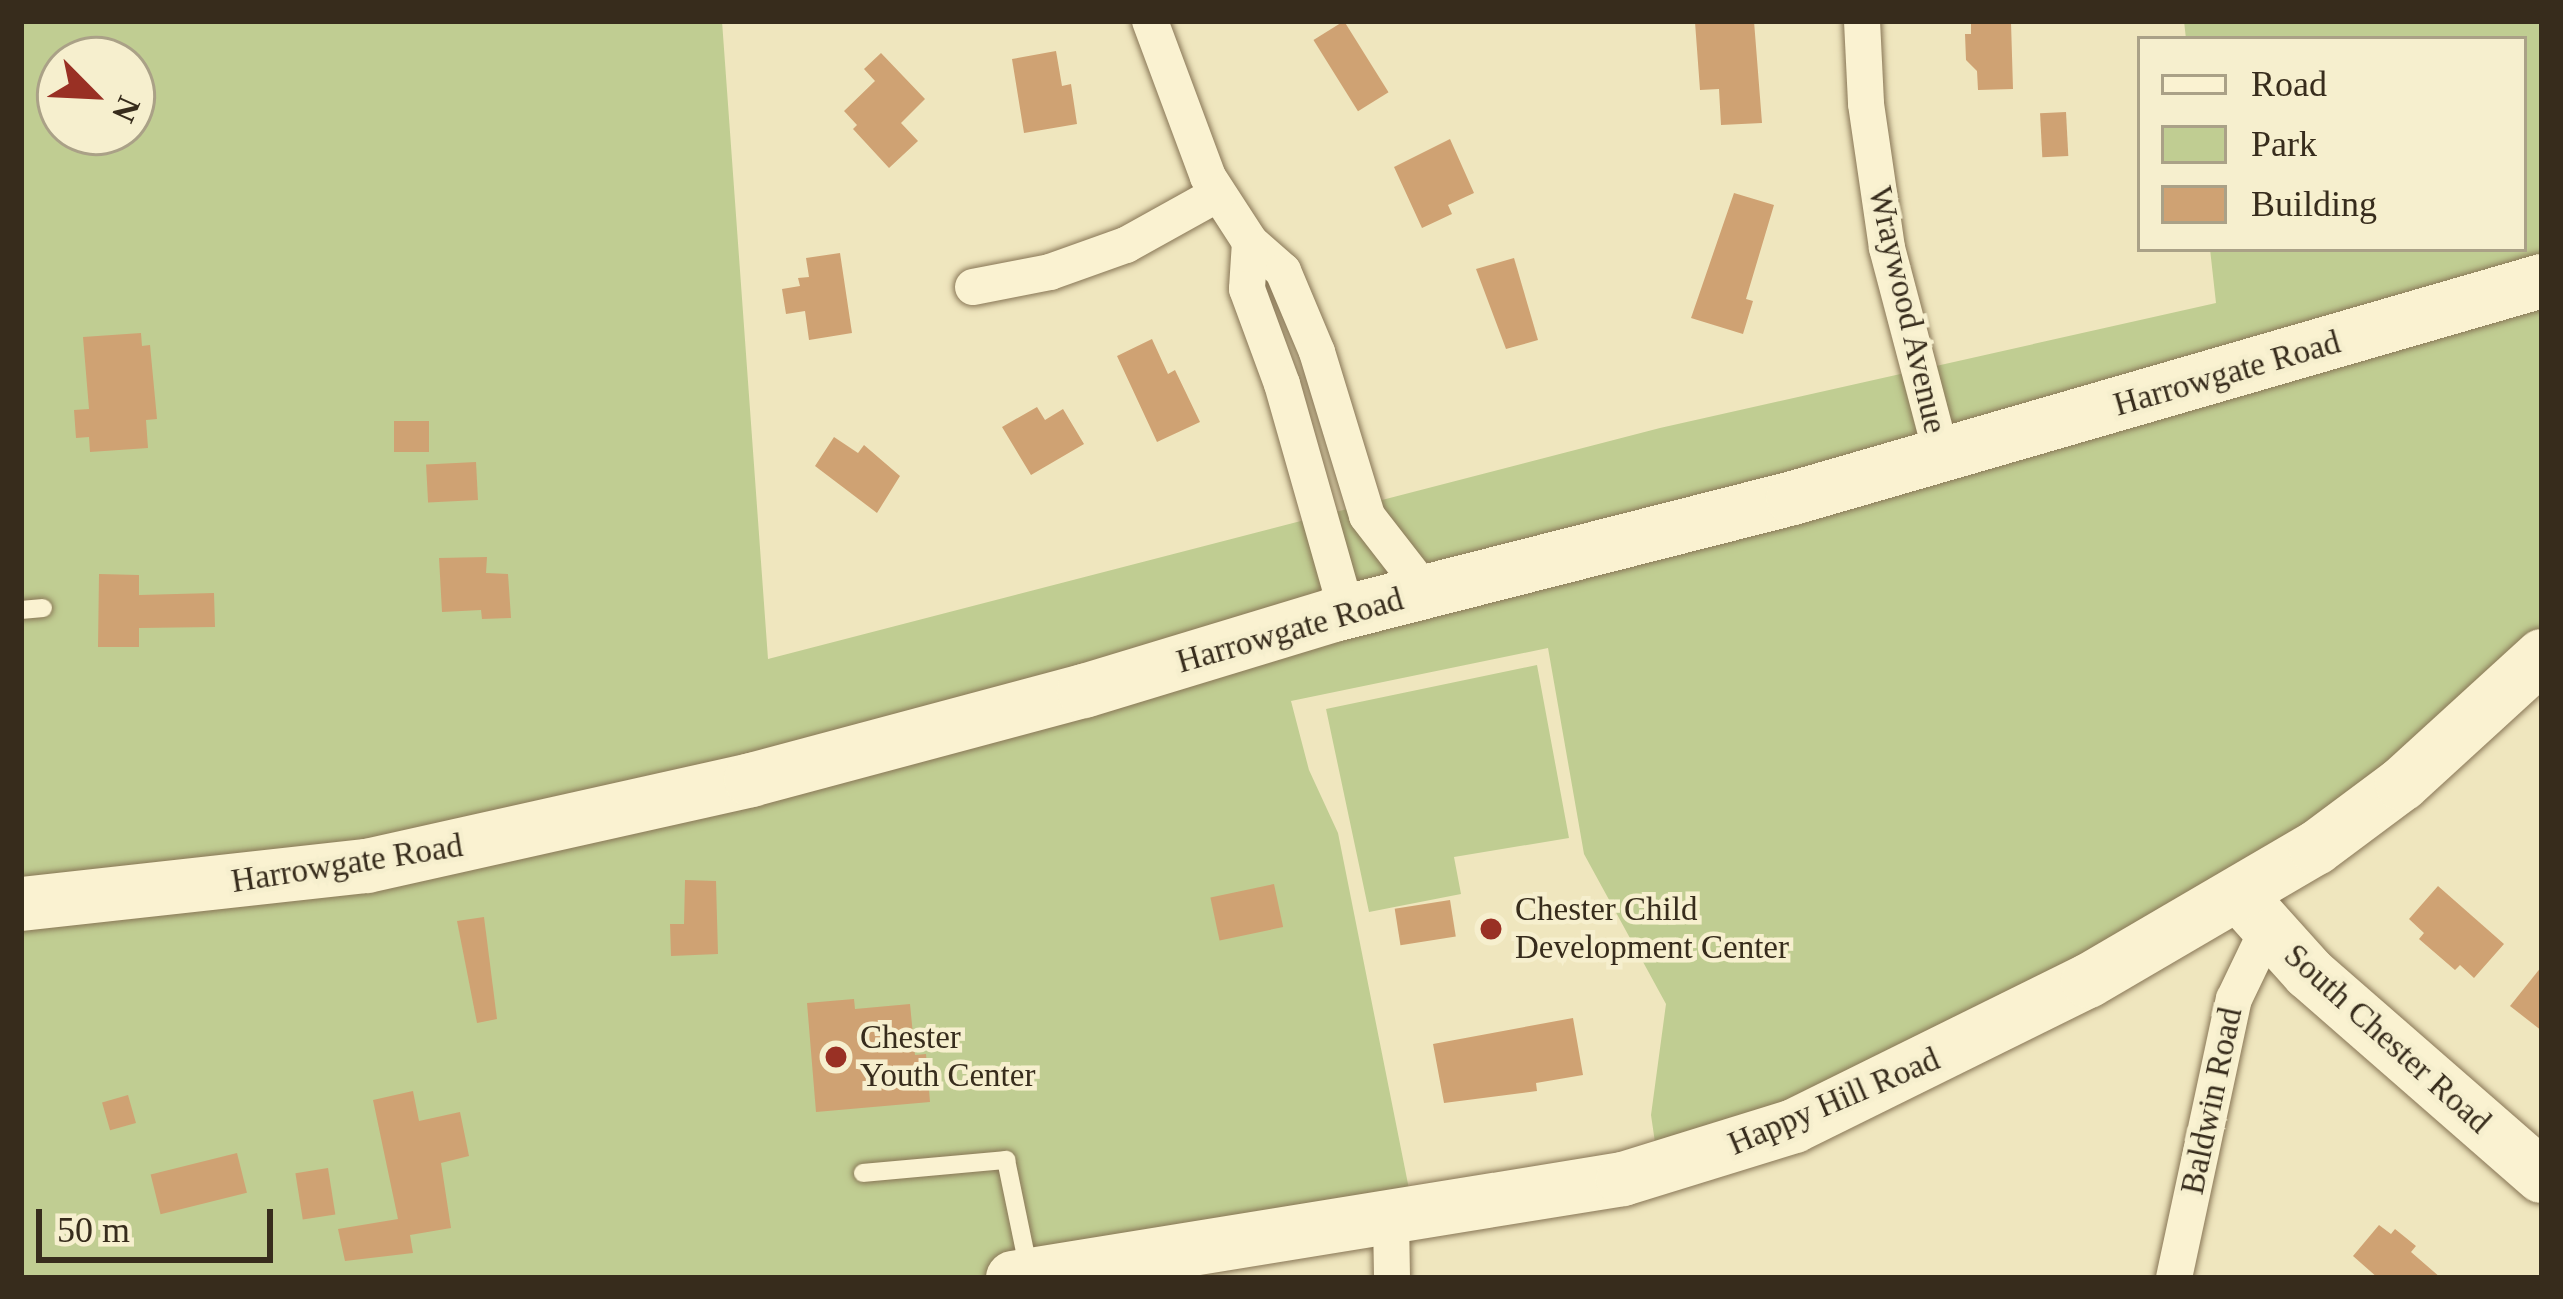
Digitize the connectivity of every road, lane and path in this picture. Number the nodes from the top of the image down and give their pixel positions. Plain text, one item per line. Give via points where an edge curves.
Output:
1 (1150, 21) edge
2 (1862, 21) edge
3 (1218, 194) junction
4 (1250, 242) junction
5 (2542, 280) edge
6 (973, 286) dead end
7 (1942, 456) junction
8 (1426, 592) junction
9 (43, 608) dead end
10 (21, 610) edge
11 (1347, 612) junction
12 (2542, 656) edge
13 (21, 904) edge
14 (2253, 913) junction
15 (863, 1173) dead end
16 (2542, 1176) edge
17 (1391, 1219) junction
18 (1022, 1277) edge
19 (1392, 1278) edge
20 (2174, 1278) edge

1 - 3 street
2 - 7 street, Wraywood Avenue via 1886,248
3 - 4 street
3 - 6 street via 1126,245 1050,272
4 - 8 street via 1288,283 1367,516
4 - 11 street via 1246,289 1282,384
5 - 7 main road, Harrowgate Road
7 - 8 main road, Harrowgate Road
8 - 11 main road, Harrowgate Road
9 - 10 lane
11 - 13 main road, Harrowgate Road via 1084,691 603,816 367,866
12 - 14 main road, Happy Hill Road via 2402,784 2316,848
14 - 16 main road, South Chester Road
14 - 17 main road, Happy Hill Road via 2088,981 1794,1126 1623,1179
14 - 20 street, Baldwin Road
15 - 18 lane via 1006,1160
17 - 18 main road, Happy Hill Road
17 - 19 street

